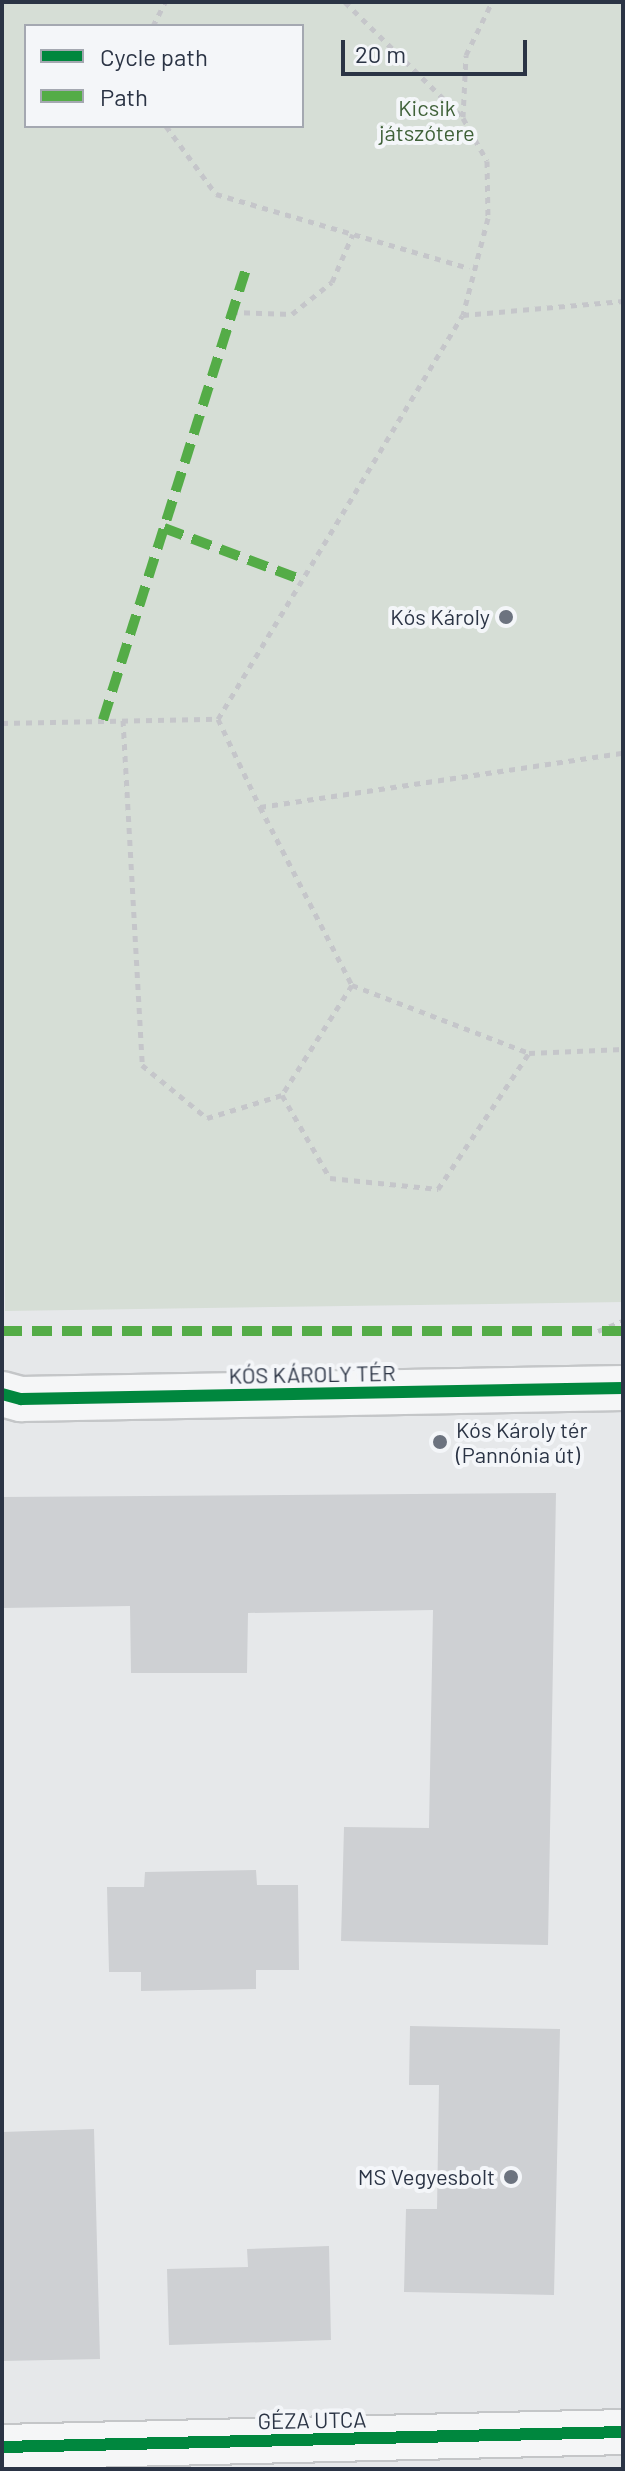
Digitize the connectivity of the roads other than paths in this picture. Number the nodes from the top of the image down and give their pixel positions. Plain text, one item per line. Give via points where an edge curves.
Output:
1 (623, 1388) edge
2 (2, 1394) edge
3 (623, 2432) edge
4 (2, 2447) edge

1 - 2 street, KÓS KÁROLY TÉR via 21,1399
3 - 4 street, GÉZA UTCA

